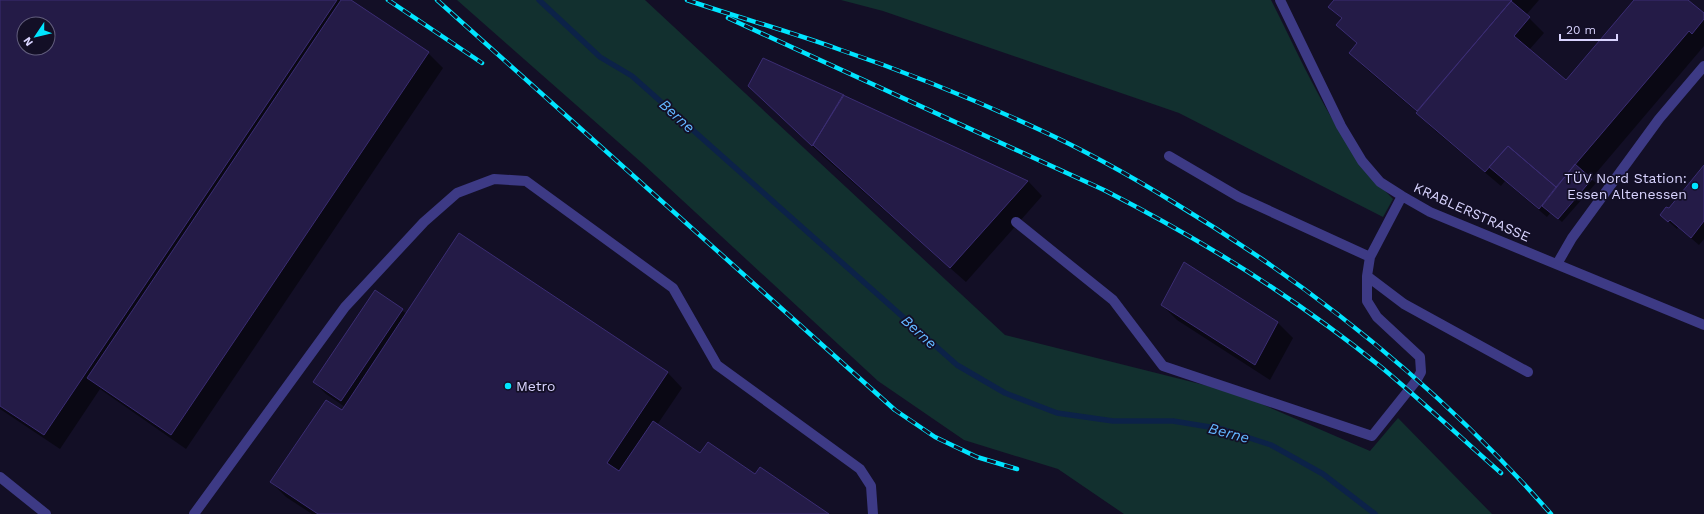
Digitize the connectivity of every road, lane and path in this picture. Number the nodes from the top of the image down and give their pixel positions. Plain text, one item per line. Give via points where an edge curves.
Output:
1 (1280, 0) edge
2 (1704, 66) edge
3 (1169, 156) dead end
4 (1402, 196) junction
5 (1016, 222) dead end
6 (1370, 258) junction
7 (1557, 264) junction
8 (1367, 276) junction
9 (1704, 324) edge
10 (1528, 372) dead end
11 (0, 477) edge
12 (46, 514) edge
13 (194, 514) edge
14 (873, 514) edge

1 - 4 street, KRABLERSTRASSE via 1341,126 1362,161 1380,182
2 - 7 street via 1650,132 1572,238
3 - 6 street via 1239,197
4 - 6 street
4 - 7 street, KRABLERSTRASSE via 1430,212
5 - 8 street via 1113,300 1163,366 1372,436 1421,372 1420,357 1377,317 1367,301
6 - 8 street
7 - 9 street, KRABLERSTRASSE
8 - 10 street via 1404,304
11 - 12 street
13 - 14 street via 345,307 424,222 457,193 494,179 526,181 673,288 716,365 860,469 871,486

